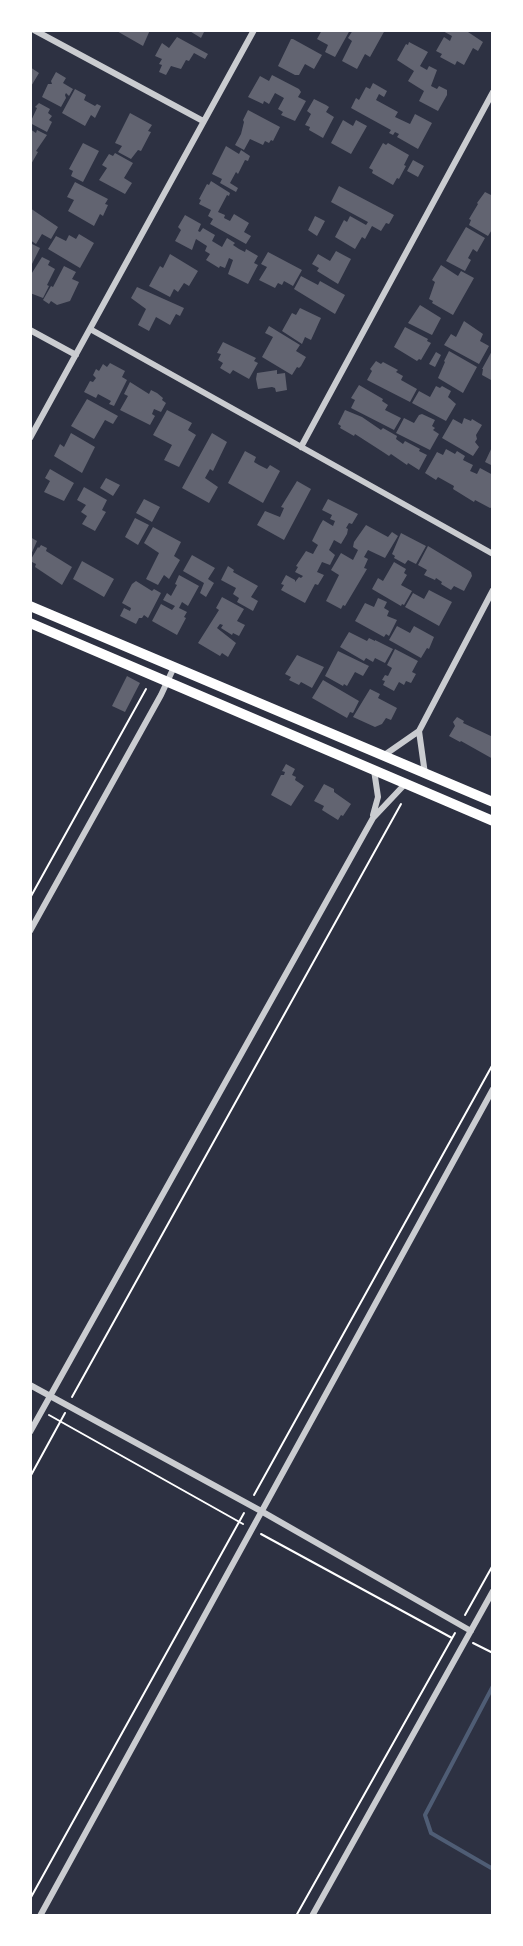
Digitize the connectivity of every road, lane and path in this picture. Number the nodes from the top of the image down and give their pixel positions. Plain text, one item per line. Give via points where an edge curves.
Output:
1 (34, 30) edge
2 (254, 30) edge
3 (493, 92) edge
4 (203, 121) junction
5 (90, 329) junction
6 (30, 330) edge
7 (76, 355) junction
8 (30, 438) edge
9 (301, 447) junction
10 (493, 554) edge
11 (493, 590) edge
12 (30, 606) edge
13 (30, 623) edge
14 (174, 667) junction
15 (168, 681) junction
16 (146, 688) dead end
17 (419, 731) junction
18 (383, 756) junction
19 (374, 770) junction
20 (425, 774) junction
21 (406, 783) junction
22 (406, 795) dead end
23 (493, 802) edge
24 (373, 818) junction
25 (493, 820) edge
26 (30, 898) edge
27 (30, 931) edge
28 (493, 1064) edge
29 (493, 1089) edge
30 (30, 1385) edge
31 (50, 1397) junction
32 (68, 1406) junction
33 (41, 1412) junction
34 (61, 1421) junction
35 (30, 1432) edge
36 (30, 1477) edge
37 (249, 1505) junction
38 (261, 1511) junction
39 (238, 1522) junction
40 (252, 1529) junction
41 (493, 1565) edge
42 (493, 1591) edge
43 (460, 1624) junction
44 (471, 1631) junction
45 (452, 1638) junction
46 (466, 1639) junction
47 (493, 1653) edge
48 (30, 1899) edge
49 (39, 1916) edge
50 (296, 1916) edge
51 (312, 1916) edge

1 - 4 street
2 - 4 street
3 - 9 street
4 - 5 street
5 - 7 street
5 - 9 street
6 - 7 street
7 - 8 street
9 - 10 street
11 - 17 street
12 - 14 main road
13 - 15 main road
14 - 15 street
14 - 18 main road
15 - 19 main road
15 - 27 street
16 - 26 path
17 - 18 street
17 - 20 street
18 - 20 main road
19 - 21 main road
19 - 24 street via 378,797
20 - 23 main road
21 - 24 street
21 - 25 main road
22 - 32 path
24 - 31 street
28 - 37 path
29 - 38 street
30 - 31 street
31 - 32 street
31 - 33 street
32 - 34 path
32 - 37 street
33 - 34 path
33 - 35 street
34 - 36 path
34 - 39 path
37 - 38 street
37 - 39 path
38 - 40 street
38 - 43 street
39 - 40 path
39 - 48 path
40 - 45 path
40 - 49 street
41 - 43 path
42 - 44 street
43 - 44 street
43 - 45 path
44 - 46 street
45 - 50 path
46 - 47 path
46 - 51 street

